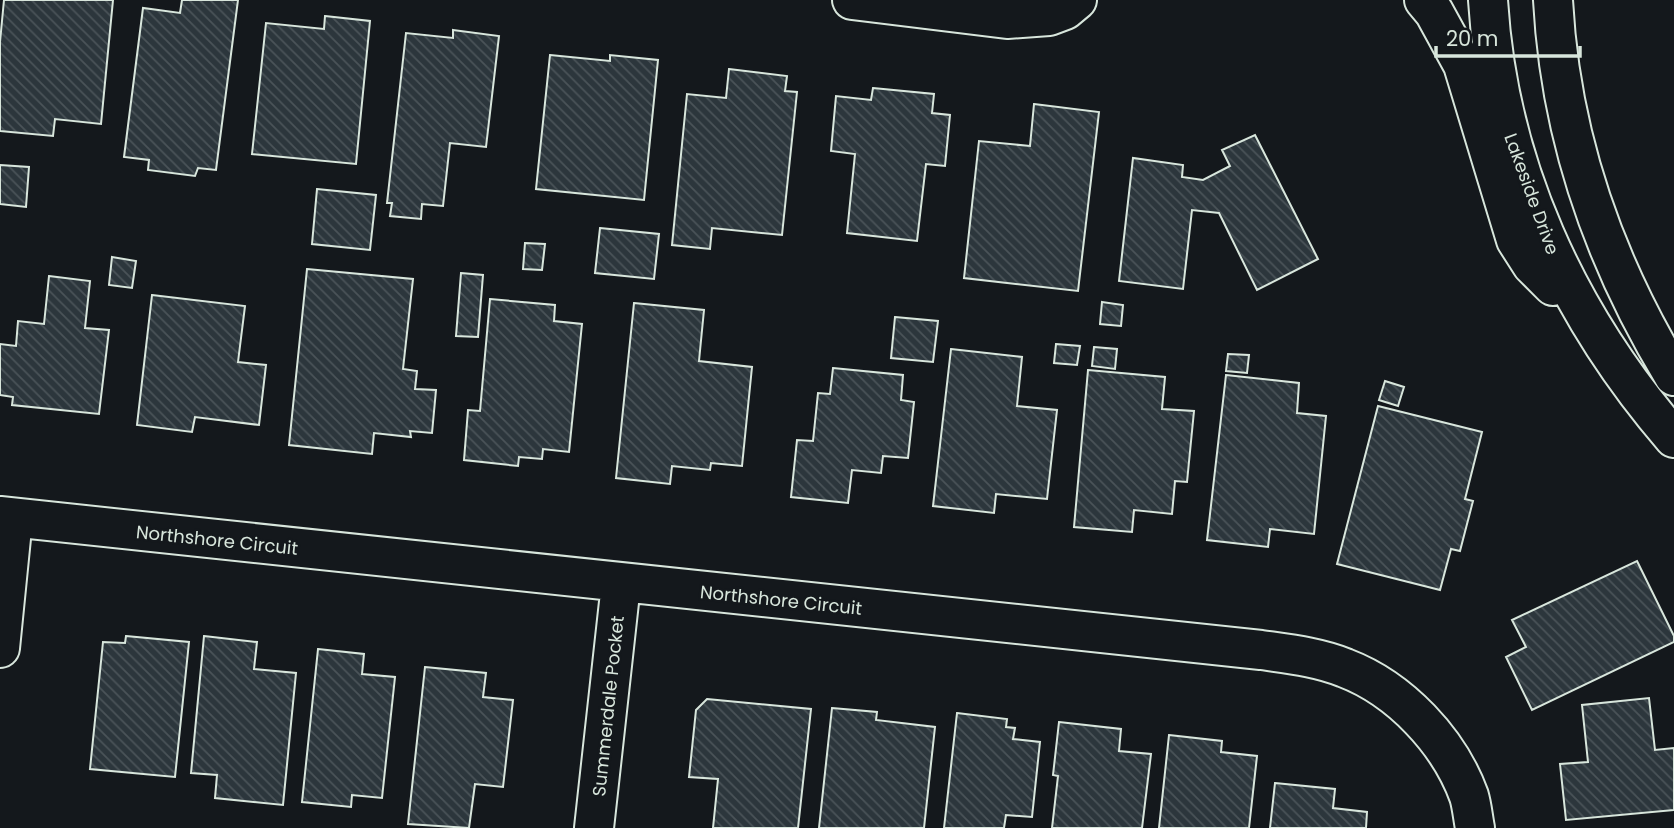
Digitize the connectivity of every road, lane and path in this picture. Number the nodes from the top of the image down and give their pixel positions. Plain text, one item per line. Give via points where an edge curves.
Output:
1 (852, 0) edge
2 (1076, 0) edge
3 (1424, 0) edge
4 (1488, 0) edge
5 (1553, 0) edge
6 (1588, 322) junction
7 (1674, 376) edge
8 (1674, 438) edge
9 (6, 517) edge
10 (621, 584) junction
11 (0, 648) edge
12 (594, 828) edge
13 (1475, 828) edge

1 - 2 street via 1007,19 1049,16
3 - 6 street via 1463,65 1516,240 1532,265
4 - 6 street, Lakeside Drive via 1499,87 1519,164 1536,216
5 - 7 street via 1566,105 1588,192 1626,290
6 - 8 street, Lakeside Drive
9 - 10 street, Northshore Circuit
9 - 11 street
10 - 12 street, Summerdale Pocket
10 - 13 street, Northshore Circuit via 1261,650 1346,668 1416,713 1445,750 1469,797

